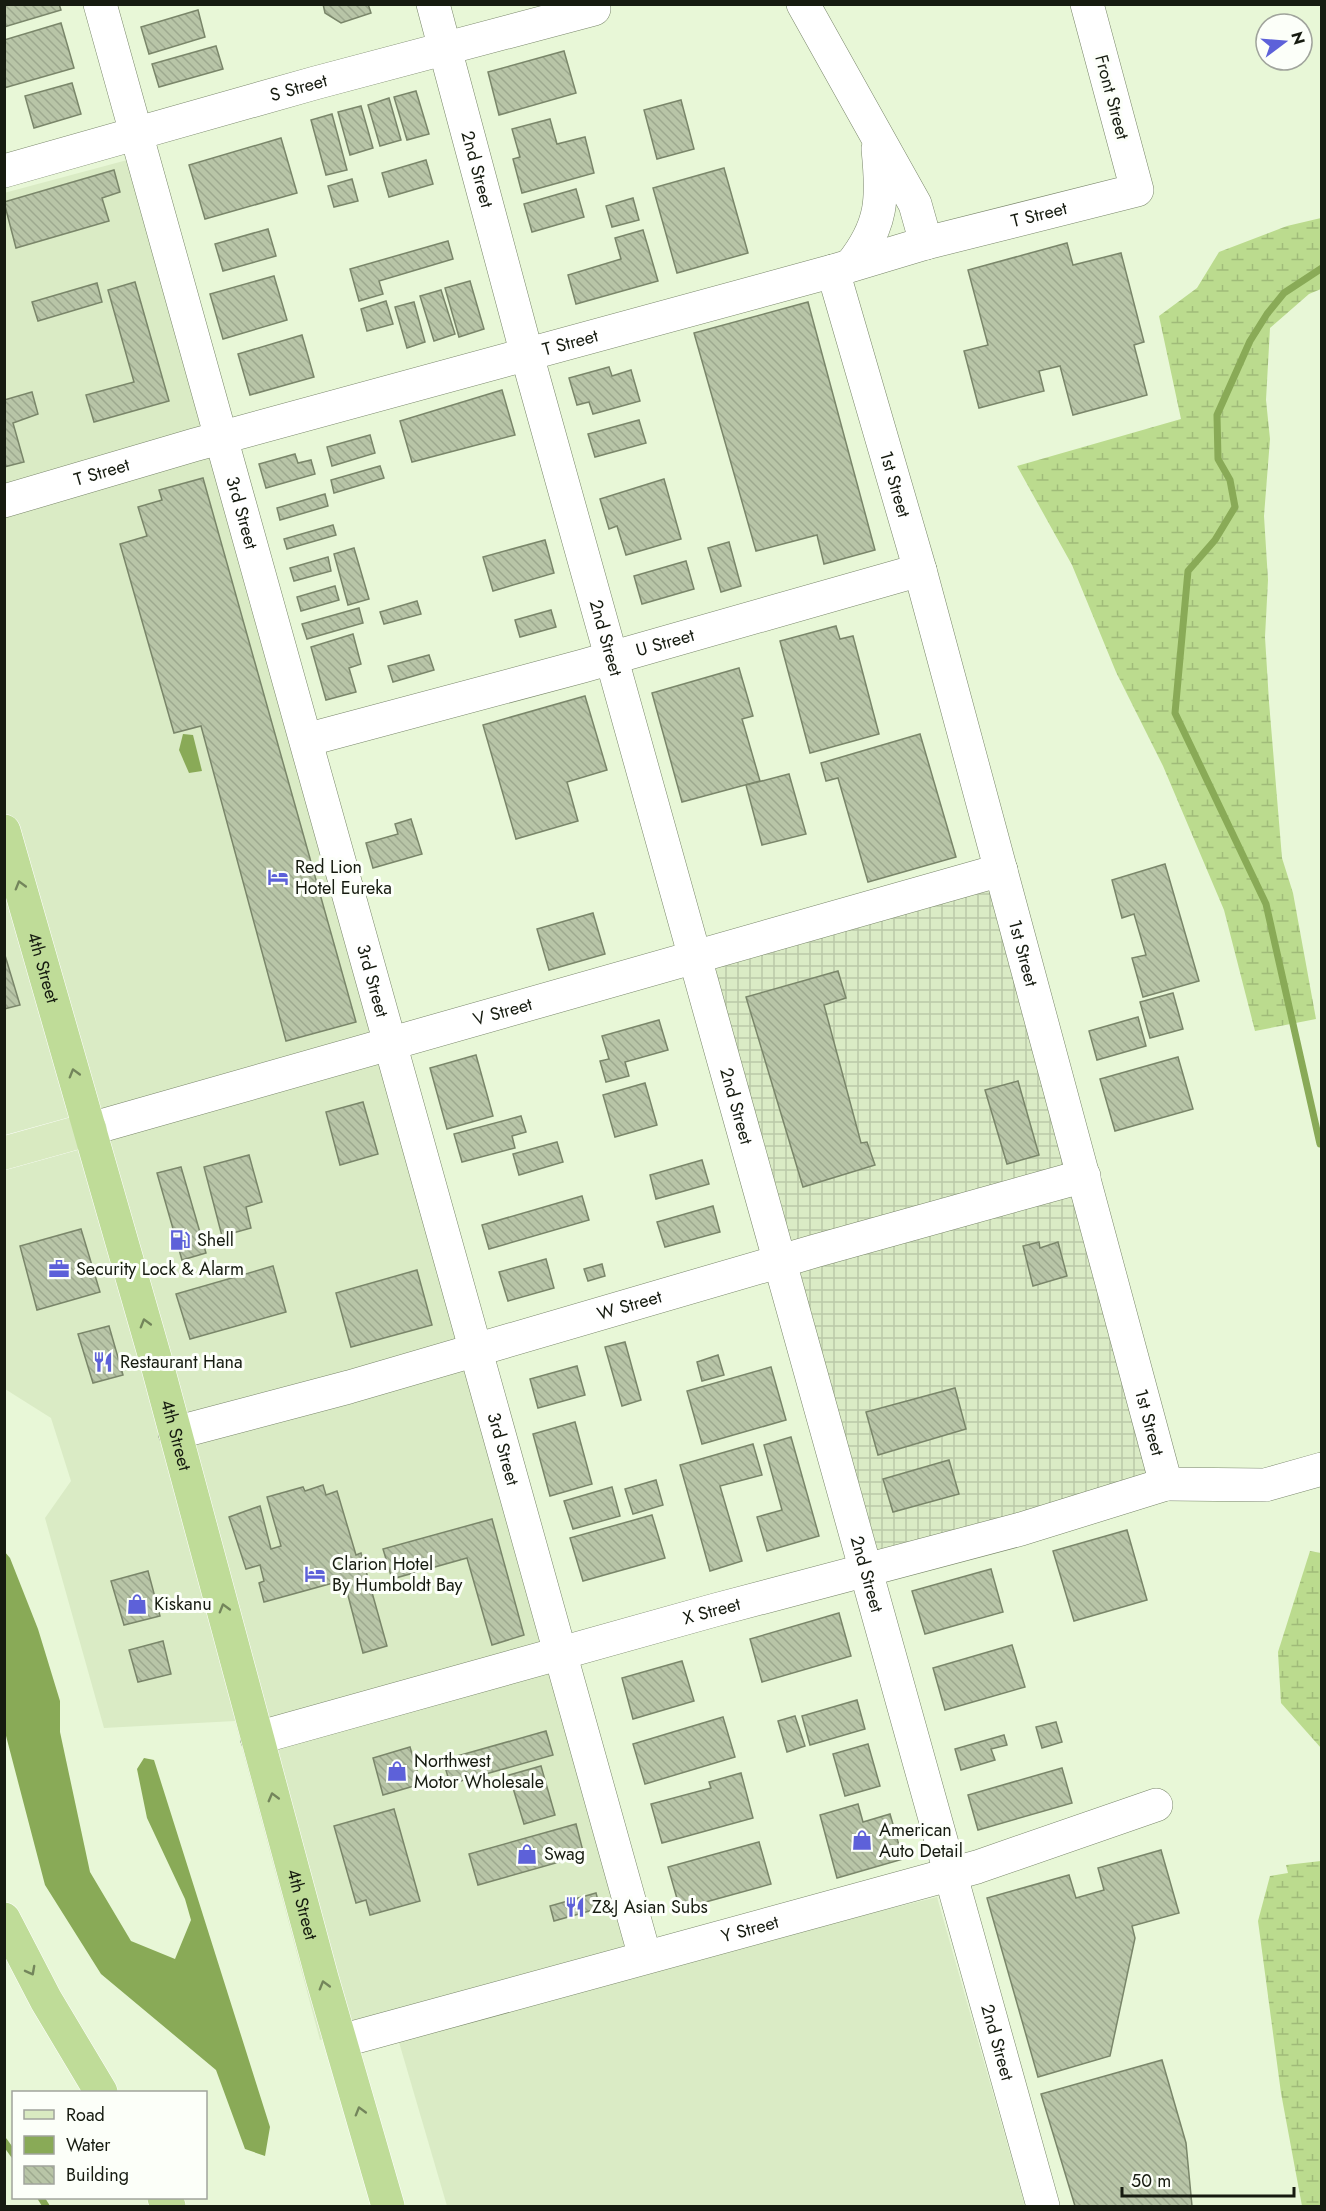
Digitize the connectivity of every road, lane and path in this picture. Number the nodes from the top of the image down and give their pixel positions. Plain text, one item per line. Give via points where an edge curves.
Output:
1 (100, 4) edge
2 (433, 4) edge
3 (802, 4) edge
4 (1086, 4) edge
5 (594, 9) dead end
6 (445, 51) junction
7 (136, 133) junction
8 (878, 141) junction
9 (4, 171) edge
10 (1137, 190) joint
11 (926, 243) junction
12 (842, 268) junction
13 (527, 355) junction
14 (222, 437) junction
15 (4, 501) edge
16 (920, 570) junction
17 (612, 657) junction
18 (306, 740) junction
19 (4, 831) edge
20 (1001, 870) junction
21 (694, 957) junction
22 (391, 1045) junction
23 (90, 1129) junction
24 (4, 1153) edge
25 (1084, 1176) junction
26 (781, 1262) junction
27 (477, 1349) junction
28 (175, 1433) junction
29 (1322, 1469) edge
30 (1166, 1484) junction
31 (866, 1571) junction
32 (563, 1655) junction
33 (257, 1738) junction
34 (1156, 1804) dead end
35 (950, 1874) junction
36 (4, 1919) edge
37 (645, 1957) junction
38 (341, 2041) junction
39 (100, 2091) edge
40 (376, 2168) junction
41 (388, 2206) edge
42 (408, 2206) edge
43 (1043, 2206) edge

1 - 7 street, 3rd Street
2 - 6 street, 2nd Street
3 - 8 street
4 - 10 street, Front Street
5 - 6 street, S Street
6 - 7 street, S Street
6 - 13 street, 2nd Street
7 - 9 street, S Street
7 - 14 street, 3rd Street
8 - 11 street via 915,204
8 - 12 street via 880,212 872,236
10 - 11 street, T Street
11 - 12 street, T Street
12 - 13 street, T Street
12 - 16 street, 1st Street
13 - 14 street, T Street
13 - 17 street, 2nd Street
14 - 15 street, T Street
14 - 18 street, 3rd Street
16 - 17 street, U Street
16 - 20 street, 1st Street
17 - 18 street, U Street
17 - 21 street, 2nd Street
18 - 22 street, 3rd Street
23 -> 19 highway, 4th Street
20 - 21 street, V Street
20 - 25 street, 1st Street
21 - 22 street, V Street
21 - 26 street, 2nd Street
22 - 23 street, V Street
22 - 27 street, 3rd Street
23 - 24 main road, V Street
28 -> 23 highway, 4th Street
25 - 26 street, W Street
25 - 30 street, 1st Street
26 - 27 street, W Street
26 - 31 street, 2nd Street
27 - 28 street, W Street
27 - 32 street, 3rd Street
33 -> 28 highway, 4th Street
29 - 30 street via 1265,1485
30 - 31 street, X Street
31 - 32 street, X Street
31 - 35 street, 2nd Street
32 - 33 street, X Street
32 - 37 street, 3rd Street
38 -> 33 highway, 4th Street
34 - 35 street, Y Street
35 - 37 street, Y Street
35 - 43 street, 2nd Street
36 -> 39 highway
37 - 38 street, Y Street
40 -> 38 highway, 4th Street
40 - 41 highway, 4th Street
40 - 42 highway via 393,2180

